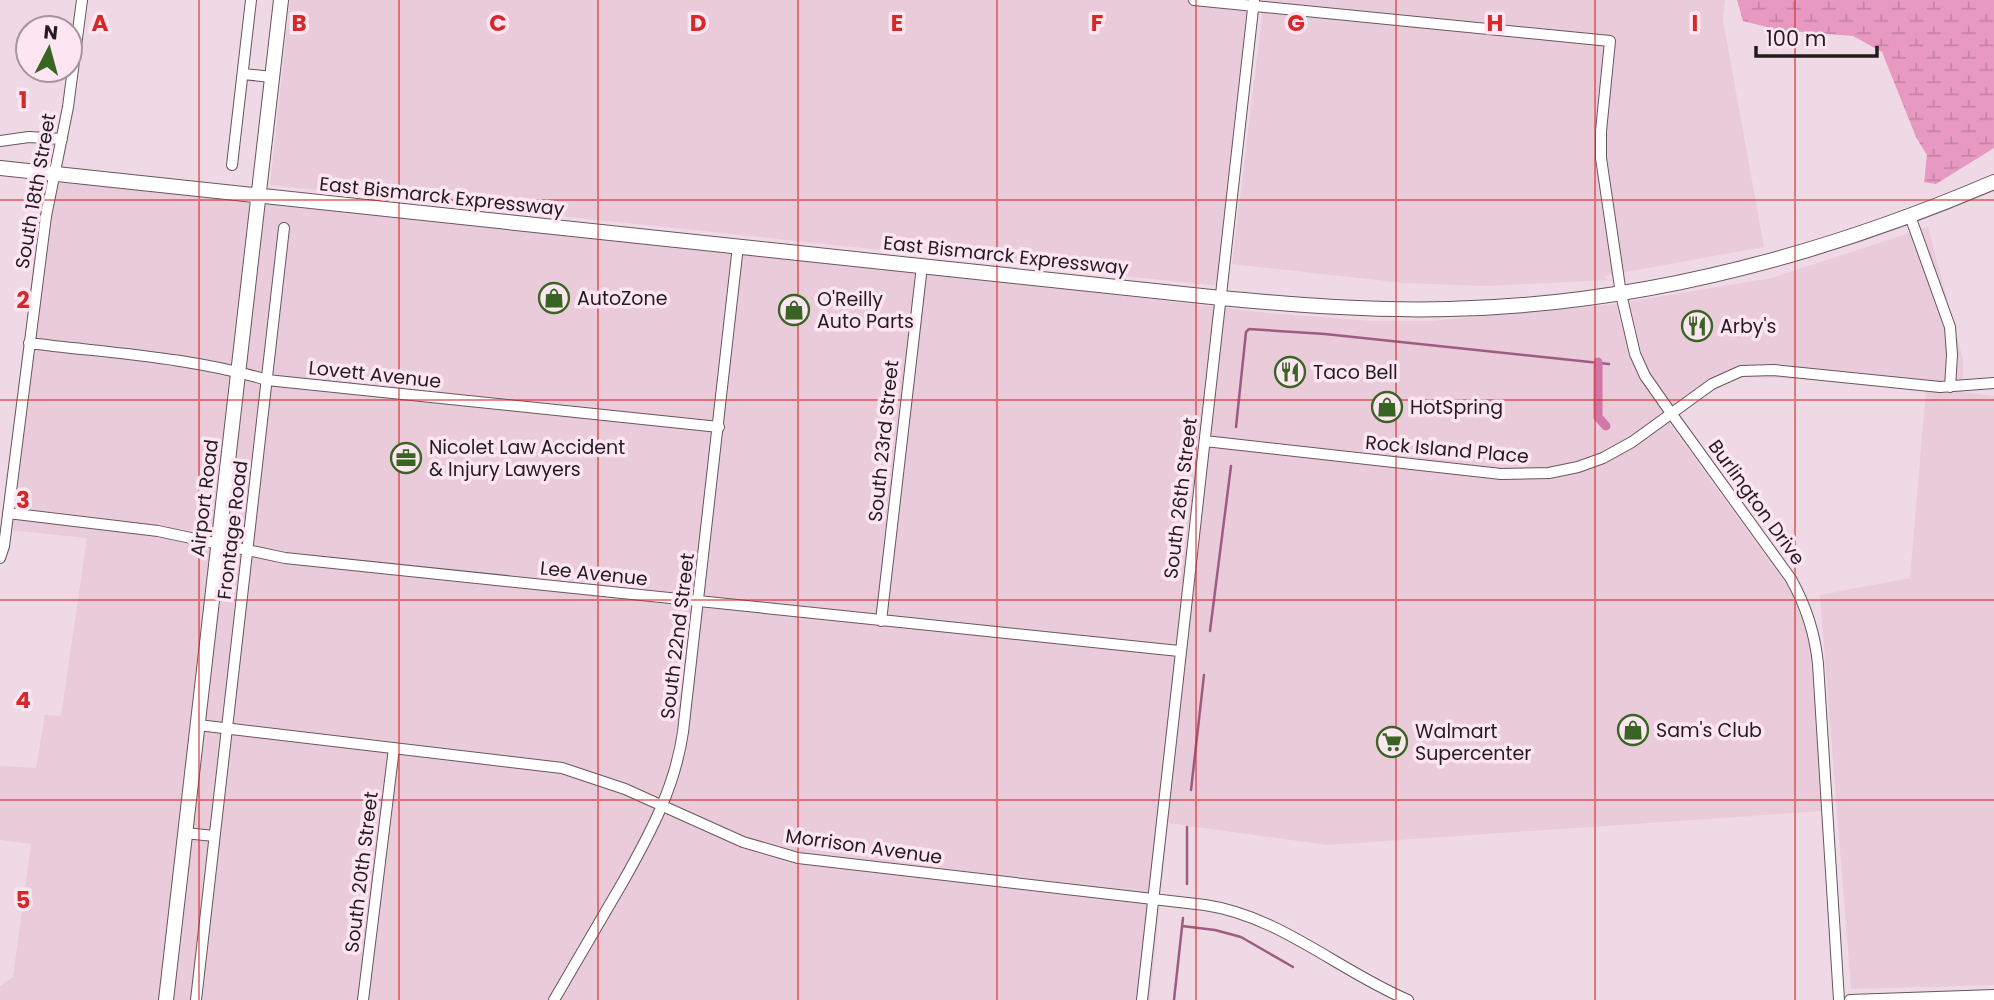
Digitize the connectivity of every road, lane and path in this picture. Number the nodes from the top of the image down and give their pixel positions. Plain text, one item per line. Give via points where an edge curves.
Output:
1 (82, 0) edge
2 (251, 0) edge
3 (281, 0) edge
4 (1194, 0) edge
5 (1254, 3) edge
6 (243, 74) junction
7 (272, 77) junction
8 (62, 139) junction
9 (0, 141) edge
10 (232, 165) dead end
11 (0, 168) edge
12 (54, 174) junction
13 (1994, 182) edge
14 (258, 196) junction
15 (1910, 216) junction
16 (284, 228) dead end
17 (738, 246) junction
18 (922, 266) junction
19 (1621, 293) junction
20 (1221, 298) junction
21 (29, 343) junction
22 (239, 371) junction
23 (267, 380) junction
24 (1994, 383) edge
25 (1950, 387) junction
26 (1671, 413) junction
27 (719, 427) junction
28 (1205, 441) junction
29 (8, 513) junction
30 (219, 543) junction
31 (247, 550) junction
32 (0, 558) edge
33 (698, 601) junction
34 (881, 621) junction
35 (1180, 651) junction
36 (198, 724) junction
37 (226, 728) junction
38 (394, 748) junction
39 (663, 807) junction
40 (186, 833) junction
41 (214, 836) junction
42 (1153, 899) junction
43 (1994, 995) edge
44 (166, 1000) edge
45 (196, 1000) edge
46 (363, 1000) edge
47 (554, 1000) edge
48 (1142, 1000) edge
49 (1408, 1000) edge
50 (1839, 1000) edge
51 (1850, 1000) edge

1 - 8 street, South 18th Street
2 - 6 street
3 - 7 main road, Airport Road
4 - 5 street
5 - 19 street, Burlington Drive via 1611,41 1602,173
5 - 20 street, South 26th Street
6 - 7 street
6 - 10 street
7 - 14 main road, Airport Road
8 - 9 street
8 - 12 street, South 18th Street
11 - 12 main road, East Bismarck Expressway
12 - 14 main road, East Bismarck Expressway
12 - 21 street, South 18th Street
13 - 15 main road, East Bismarck Expressway
14 - 17 main road, East Bismarck Expressway
14 - 22 main road, Airport Road
15 - 19 main road, East Bismarck Expressway via 1761,264
15 - 25 street via 1950,327
16 - 23 street, Frontage Road
17 - 18 main road, East Bismarck Expressway
17 - 27 street, South 22nd Street
18 - 20 main road, East Bismarck Expressway
18 - 34 street, South 23rd Street
19 - 20 main road, East Bismarck Expressway via 1538,304 1437,309
19 - 26 street, Burlington Drive via 1637,362
20 - 28 street, South 26th Street
21 - 22 street, Lovett Avenue
21 - 29 street, South 18th Street
22 - 23 street, Lovett Avenue
22 - 30 main road, Airport Road
23 - 27 street, Lovett Avenue
23 - 31 street, Frontage Road
24 - 25 street, Rock Island Place
25 - 26 street, Rock Island Place via 1755,369 1723,377
26 - 28 street, Rock Island Place via 1603,458 1530,475
26 - 50 street, Burlington Drive via 1784,569 1811,625 1818,664
27 - 33 street, South 22nd Street
28 - 35 street, South 26th Street
29 - 30 street, Lee Avenue
29 - 32 street, South 18th Street
30 - 31 street, Lee Avenue
30 - 36 main road, Airport Road
31 - 33 street, Lee Avenue via 301,560
31 - 37 street, Frontage Road
33 - 34 street, Lee Avenue
33 - 39 street, South 22nd Street via 681,747
34 - 35 street, Lee Avenue
35 - 42 street, South 26th Street
36 - 37 street, Morrison Avenue
36 - 40 main road, Airport Road
37 - 38 street, Morrison Avenue
37 - 41 street, Frontage Road
38 - 39 street, Morrison Avenue via 562,768
38 - 46 street, South 20th Street
39 - 42 street, Morrison Avenue via 743,842 798,858
39 - 47 street, South 22nd Street
40 - 41 street
40 - 44 main road, Airport Road
41 - 45 street, Frontage Road
42 - 48 street, South 26th Street
42 - 49 street, Morrison Avenue via 1254,917
43 - 51 street

